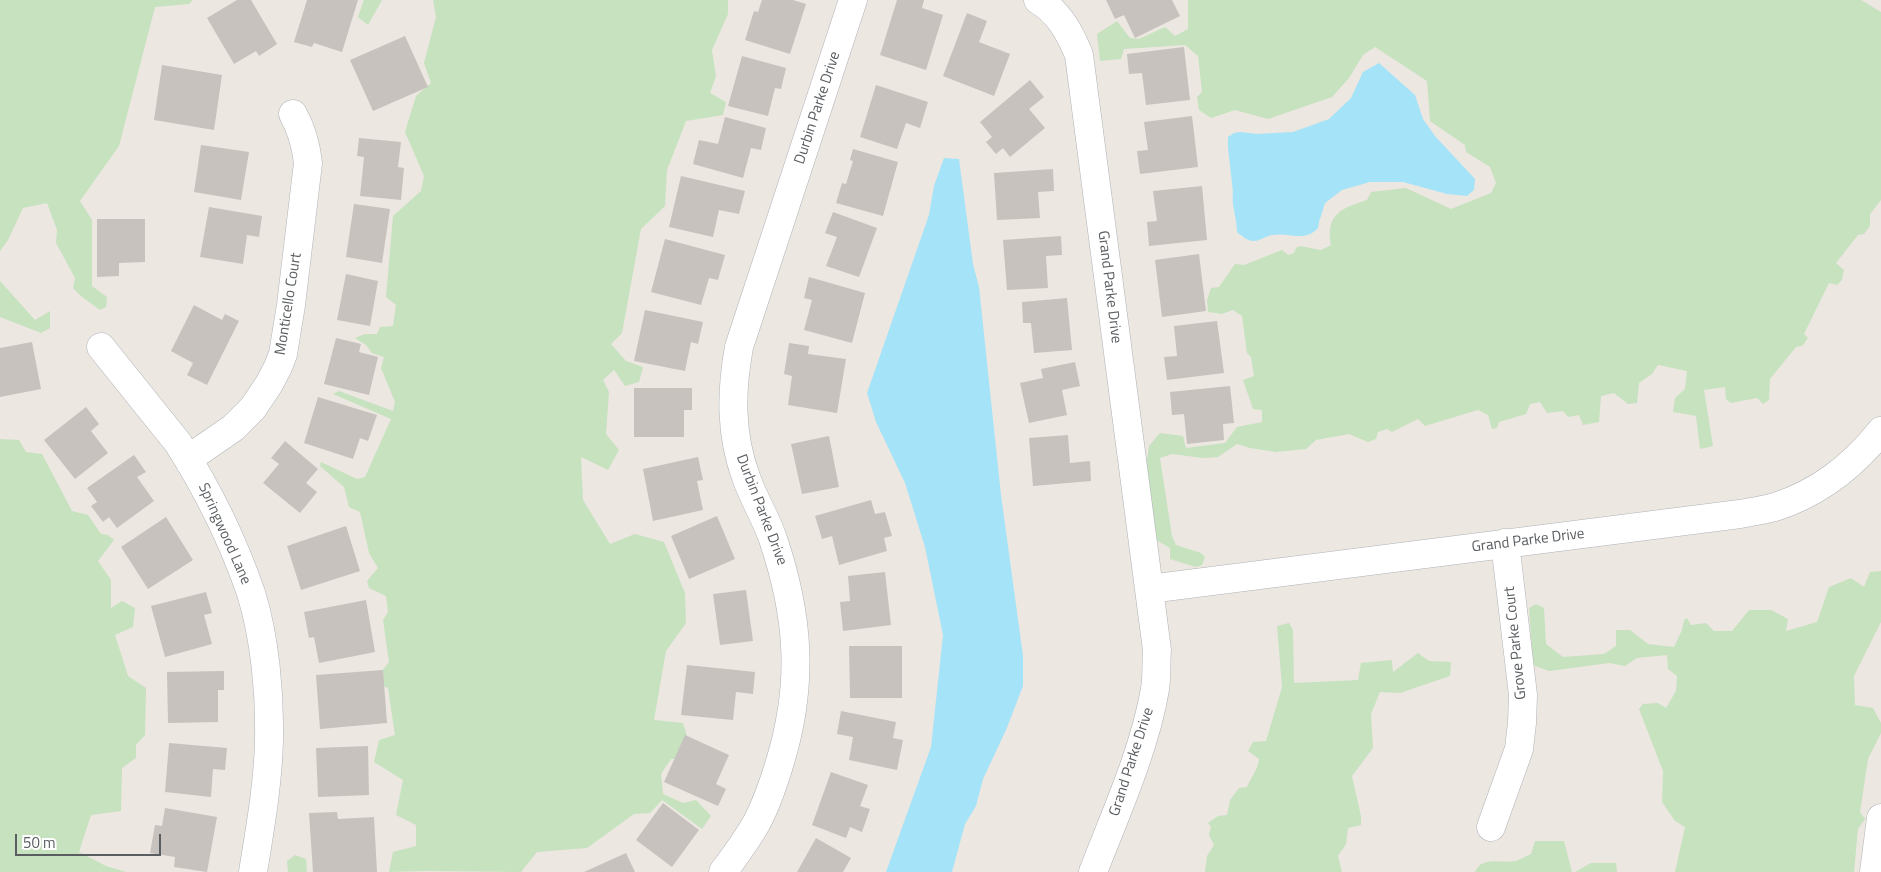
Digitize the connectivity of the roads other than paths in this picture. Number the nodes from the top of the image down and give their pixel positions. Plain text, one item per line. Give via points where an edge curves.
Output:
1 (853, 0) edge
2 (1038, 0) edge
3 (293, 114) dead end
4 (101, 346) dead end
5 (1881, 431) edge
6 (188, 459) junction
7 (1505, 543) junction
8 (1149, 589) junction
9 (1881, 818) edge
10 (1491, 827) dead end
11 (253, 872) edge
12 (723, 872) edge
13 (1093, 872) edge
14 (1874, 872) edge

1 - 12 street, Durbin Parke Drive via 739,346 733,377 732,413 737,448 786,579 796,658 788,738 774,784 758,821
2 - 8 street, Grand Parke Drive via 1057,15 1071,34 1079,55
3 - 6 street, Monticello Court via 306,144 308,163 283,354 253,408 233,428
4 - 6 street, Springwood Lane
5 - 7 street, Grand Parke Drive via 1864,453 1834,478 1774,507
6 - 11 street, Springwood Lane via 237,556 252,595 261,636 269,740
7 - 8 street, Grand Parke Drive
7 - 10 street, Grove Parke Court via 1524,695 1519,749
8 - 13 street, Grand Parke Drive via 1156,650 1155,688 1141,743
9 - 14 street

